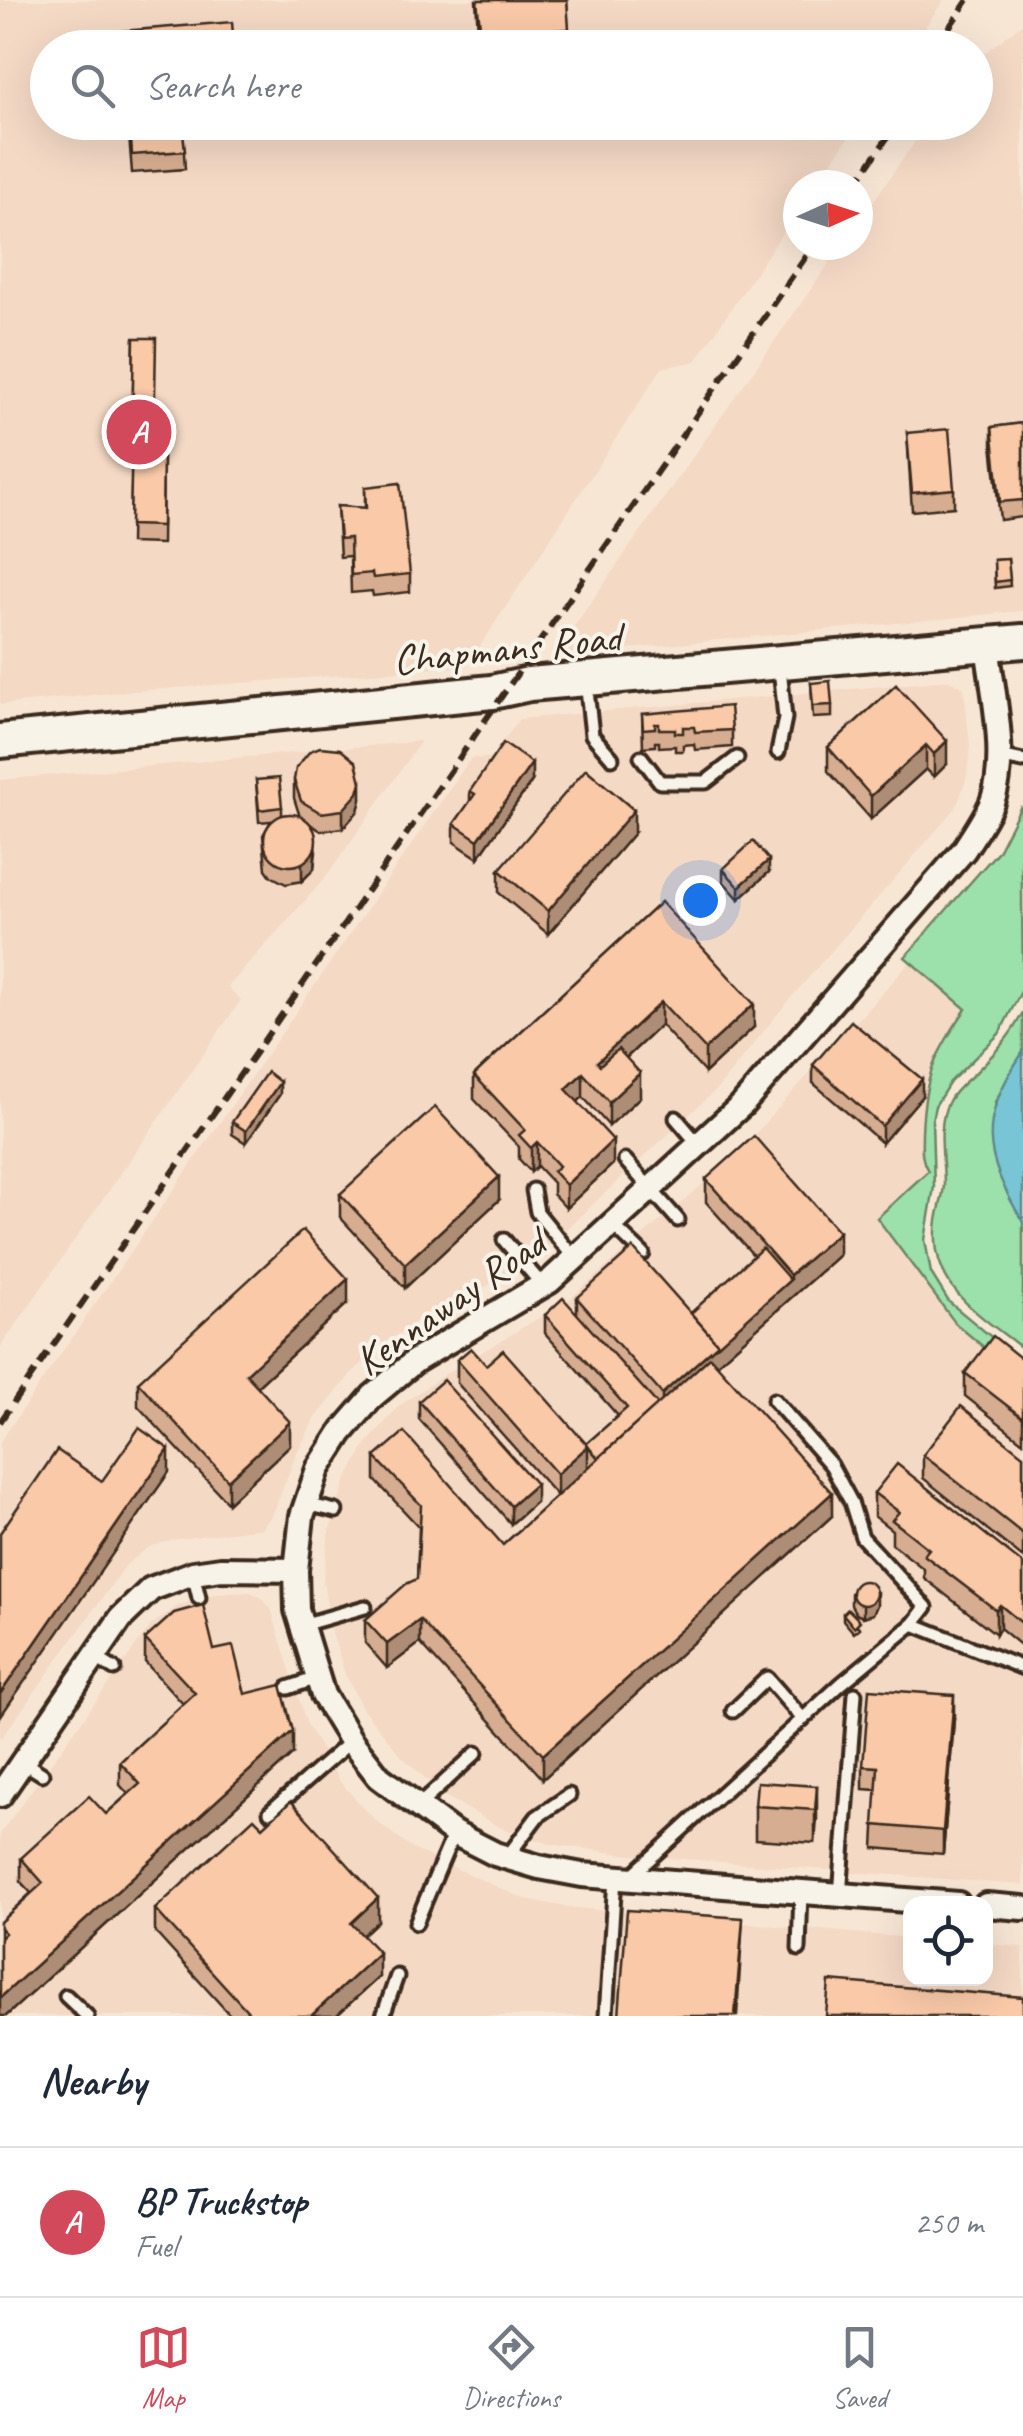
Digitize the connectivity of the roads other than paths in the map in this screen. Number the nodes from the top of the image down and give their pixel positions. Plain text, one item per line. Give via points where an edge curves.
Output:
1 (1023, 641) edge
2 (988, 644) junction
3 (780, 663) junction
4 (586, 681) junction
5 (0, 740) edge
6 (778, 752) dead end
7 (999, 756) junction
8 (641, 757) dead end
9 (612, 758) dead end
10 (737, 758) dead end
11 (1023, 761) edge
12 (676, 1118) dead end
13 (700, 1145) junction
14 (625, 1160) dead end
15 (534, 1190) dead end
16 (651, 1190) junction
17 (678, 1220) dead end
18 (613, 1225) junction
19 (504, 1240) dead end
20 (643, 1254) edge
21 (575, 1259) junction
22 (543, 1286) junction
23 (774, 1400) dead end
24 (306, 1504) junction
25 (336, 1511) dead end
26 (296, 1570) junction
27 (193, 1572) junction
28 (199, 1598) dead end
29 (365, 1606) dead end
30 (913, 1624) junction
31 (301, 1626) junction
32 (1023, 1668) edge
33 (317, 1678) junction
34 (841, 1684) junction
35 (288, 1688) dead end
36 (734, 1710) dead end
37 (803, 1718) junction
38 (351, 1741) junction
39 (476, 1753) dead end
40 (0, 1795) edge
41 (570, 1795) dead end
42 (416, 1808) junction
43 (270, 1812) dead end
44 (454, 1834) junction
45 (507, 1858) junction
46 (622, 1878) junction
47 (801, 1892) junction
48 (840, 1896) junction
49 (903, 1900) edge
50 (993, 1906) edge
51 (1023, 1908) edge
52 (416, 1923) dead end
53 (799, 1949) dead end
54 (398, 1976) dead end
55 (66, 1996) dead end
56 (87, 2016) edge
57 (383, 2016) edge
58 (606, 2016) edge

1 - 2 street, Chapmans Road
2 - 3 street, Chapmans Road
2 - 7 street, Kennaway Road
3 - 4 street, Chapmans Road
3 - 6 lane via 785,718
4 - 5 street, Chapmans Road
4 - 9 lane via 592,735
7 - 11 lane
7 - 13 street, Kennaway Road via 993,799 964,850
8 - 10 lane via 660,782 706,782
12 - 13 lane
13 - 16 street, Kennaway Road
14 - 16 lane
15 - 21 lane via 537,1212
16 - 17 lane
16 - 18 street, Kennaway Road
18 - 20 lane
18 - 21 street, Kennaway Road
19 - 22 lane
21 - 22 street, Kennaway Road
22 - 24 street, Kennaway Road via 415,1360 373,1396 318,1469
23 - 30 lane via 831,1464 862,1537 926,1608
24 - 25 lane
24 - 26 street, Kennaway Road
26 - 27 street
26 - 31 street, Kennaway Road
27 - 28 lane
27 - 40 street via 136,1600 104,1663 32,1768
29 - 31 lane
30 - 32 lane
30 - 34 lane
31 - 33 street, Kennaway Road
33 - 35 lane
33 - 38 street, Kennaway Road
34 - 37 lane
34 - 48 lane via 862,1695
36 - 37 lane via 768,1678
37 - 46 lane
38 - 42 street, Kennaway Road
38 - 43 lane
39 - 42 lane
41 - 45 lane via 537,1817
42 - 44 street, Kennaway Road
44 - 45 street, Kennaway Road
44 - 52 lane
45 - 46 street, Kennaway Road
46 - 47 street, Kennaway Road
46 - 58 lane
47 - 48 street, Kennaway Road
47 - 53 lane
48 - 49 street, Kennaway Road
50 - 51 street
54 - 57 lane
55 - 56 lane

